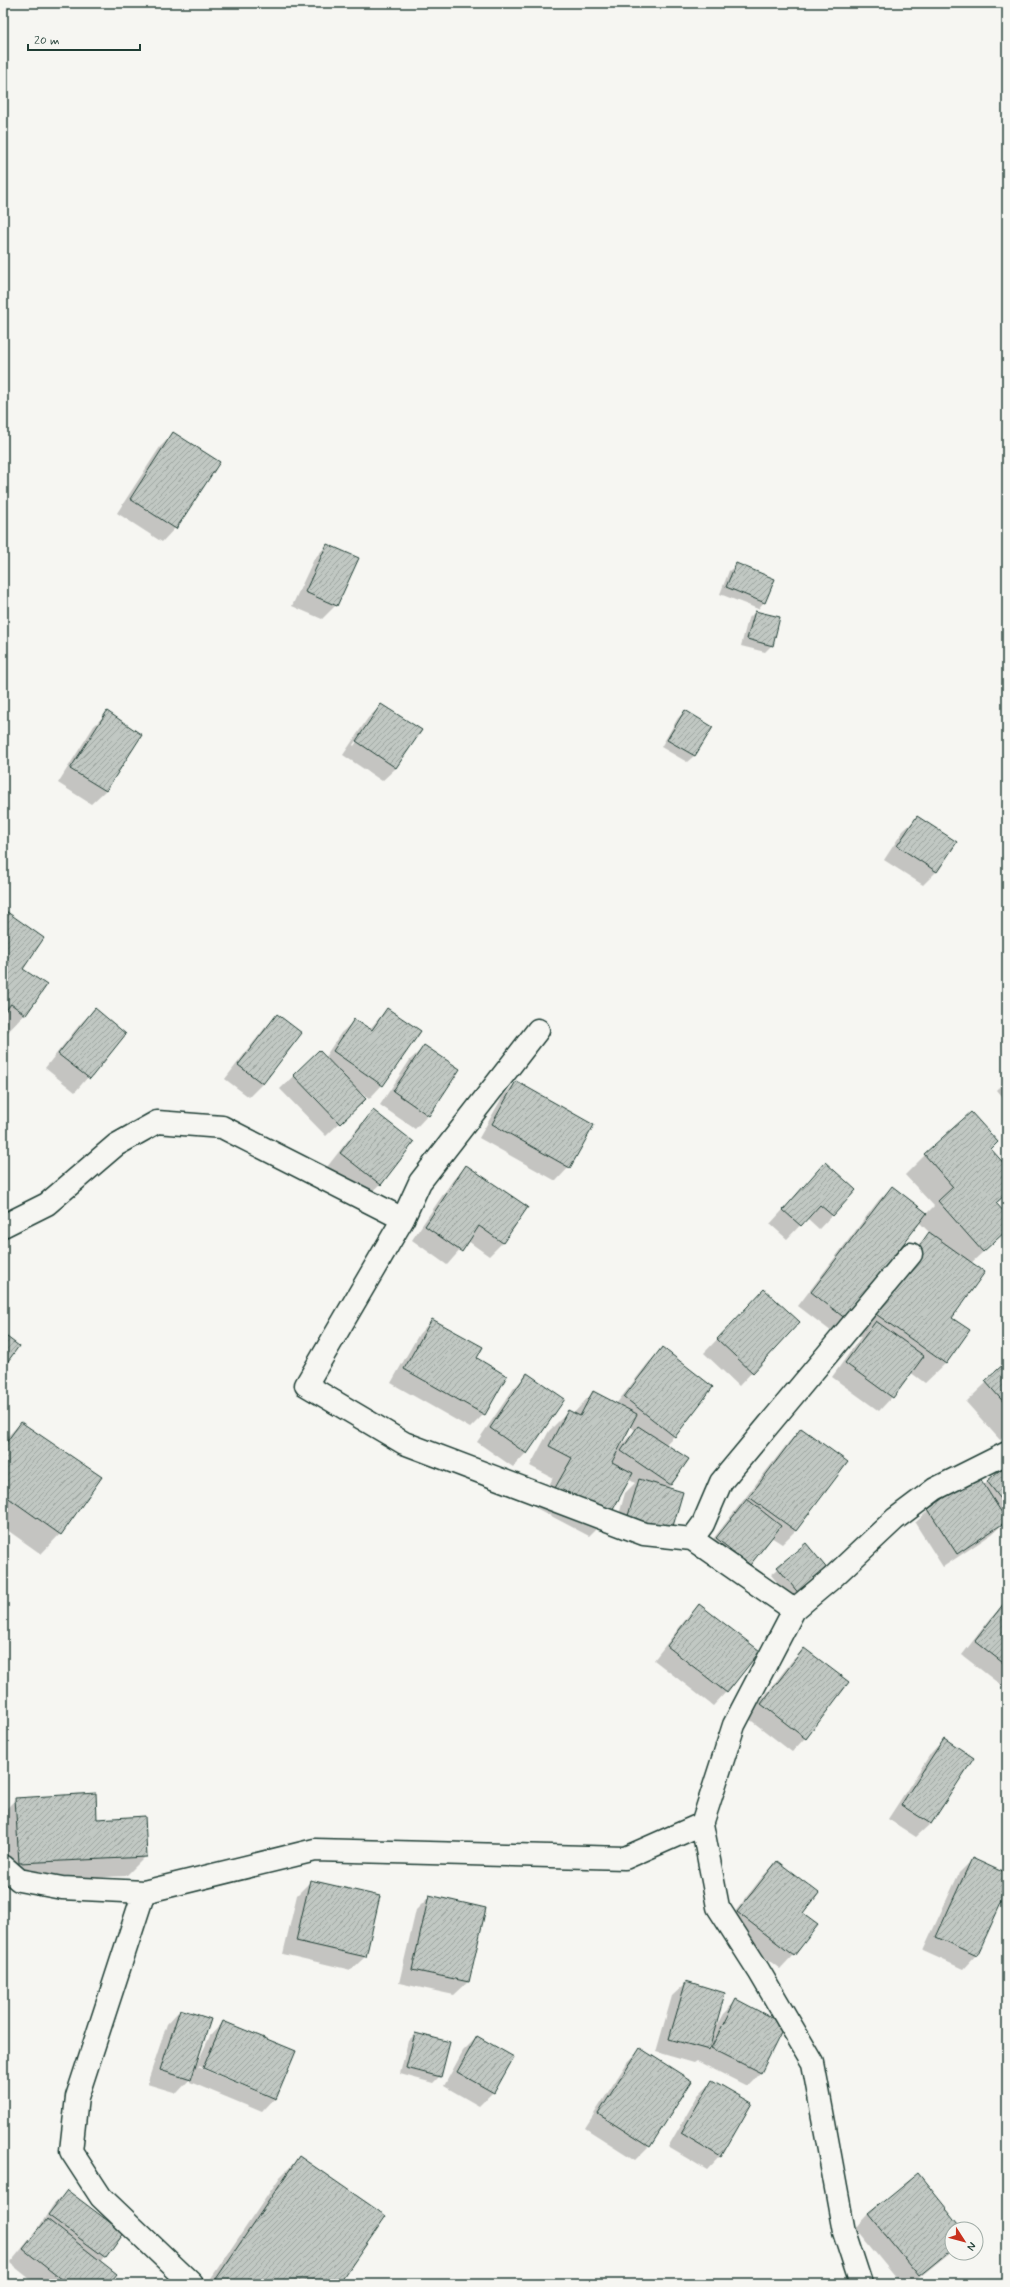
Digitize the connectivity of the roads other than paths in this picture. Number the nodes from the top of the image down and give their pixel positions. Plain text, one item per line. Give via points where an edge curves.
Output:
1 (538, 1030) dead end
2 (403, 1219) junction
3 (3, 1226) edge
4 (912, 1254) dead end
5 (1007, 1453) edge
6 (692, 1539) junction
7 (794, 1610) junction
8 (702, 1824) junction
9 (3, 1866) edge
10 (144, 1892) junction
11 (192, 2284) edge
12 (861, 2284) edge

1 - 2 street via 420,1182
2 - 3 street via 222,1127 157,1122 116,1146 47,1204
2 - 6 street via 306,1385 404,1442 644,1534
4 - 6 street via 721,1482 703,1524
5 - 7 street via 935,1489 895,1518
6 - 7 street
7 - 8 street via 734,1725
8 - 10 street via 625,1858 315,1850
8 - 12 street via 718,1907 813,2063 844,2232
9 - 10 street via 19,1880 62,1888
10 - 11 street via 77,2097 71,2151 102,2197

